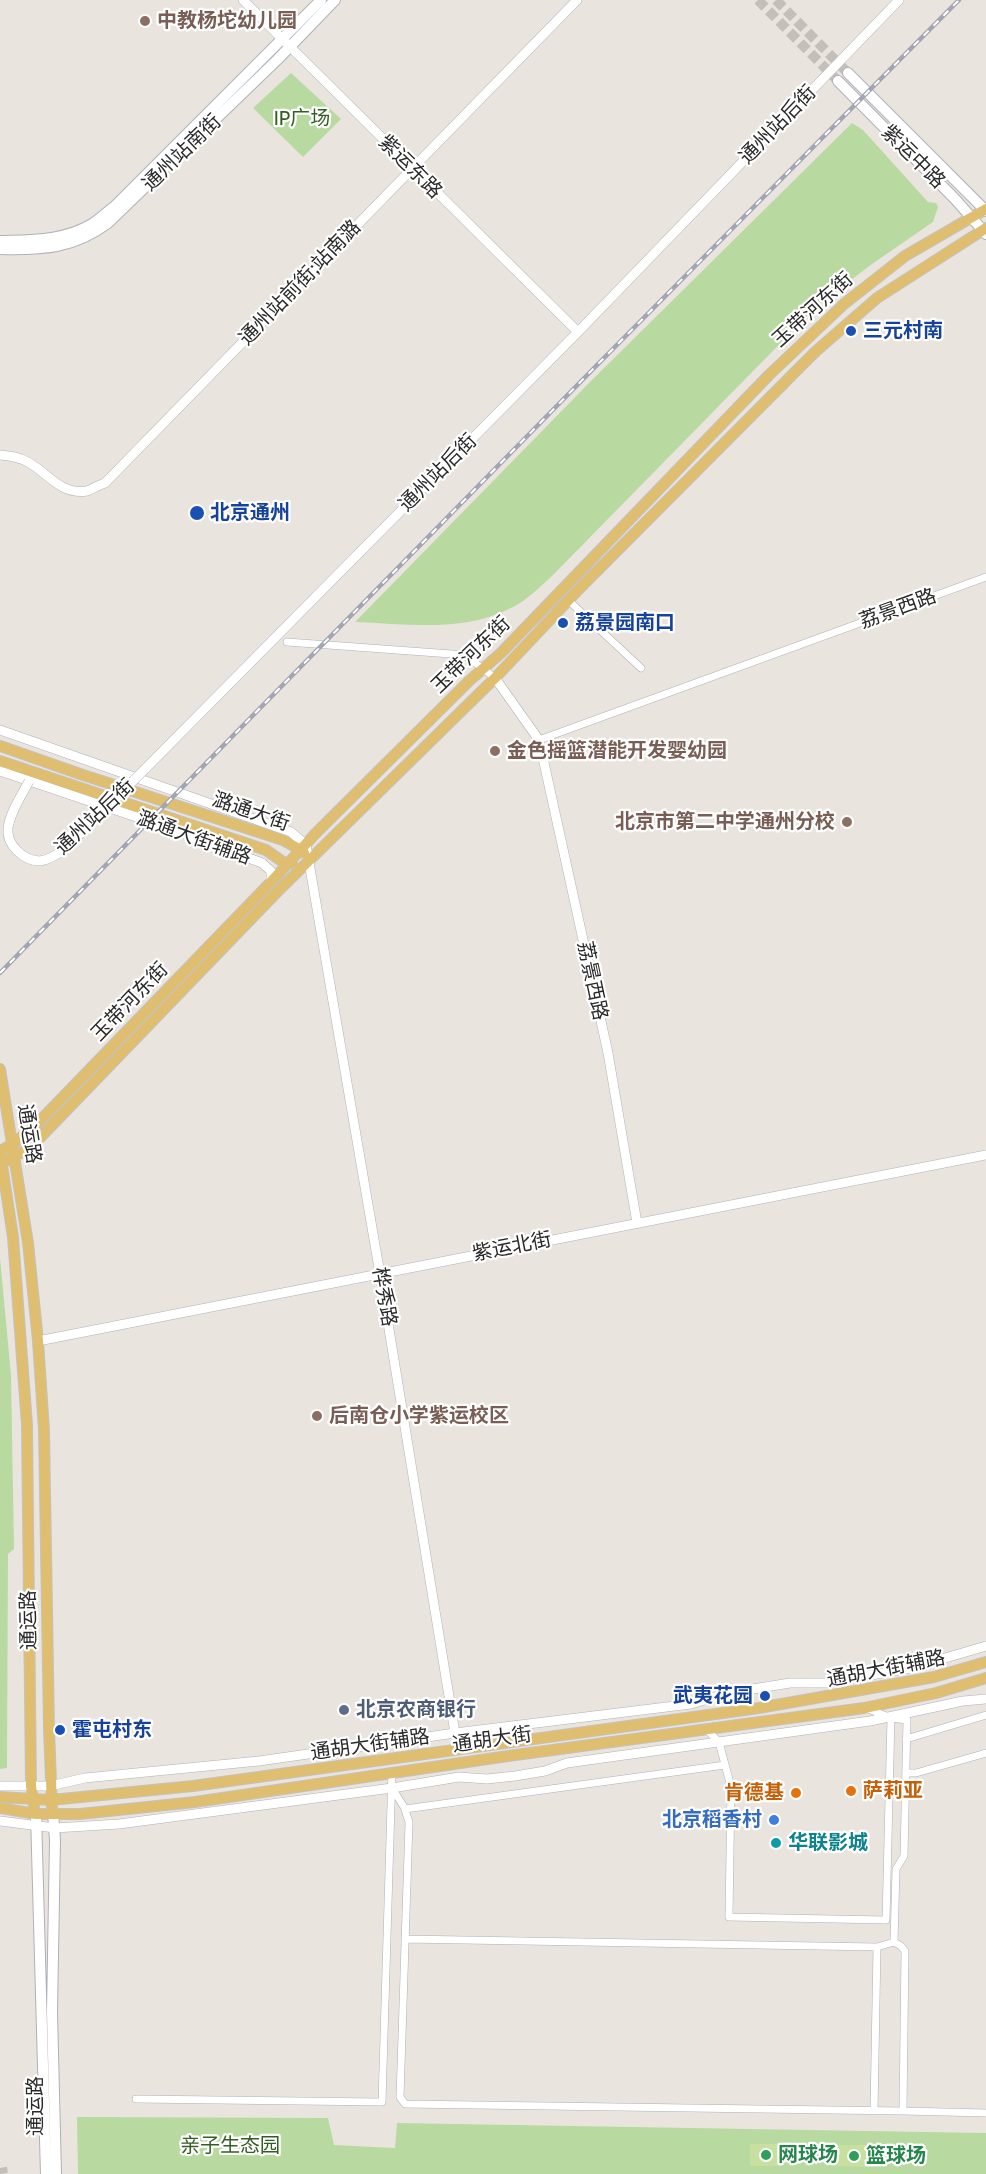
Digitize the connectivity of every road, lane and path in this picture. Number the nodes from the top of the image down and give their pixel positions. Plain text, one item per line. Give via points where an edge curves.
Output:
1 (243, 0) edge
2 (321, 0) edge
3 (335, 0) edge
4 (577, 0) edge
5 (899, 0) edge
6 (285, 44) junction
7 (848, 73) tunnel mouth
8 (838, 81) tunnel mouth
9 (412, 169) junction
10 (986, 210) edge
11 (972, 218) junction
12 (985, 231) edge
13 (0, 241) edge
14 (0, 249) edge
15 (578, 332) junction
16 (0, 455) edge
17 (986, 577) edge
18 (568, 601) junction
19 (287, 642) dead end
20 (641, 668) dead end
21 (483, 669) junction
22 (495, 678) junction
23 (0, 730) edge
24 (539, 740) junction
25 (0, 746) edge
26 (0, 761) edge
27 (0, 771) edge
28 (29, 781) junction
29 (304, 847) junction
30 (310, 861) junction
31 (286, 864) junction
32 (271, 882) junction
33 (0, 1069) edge
34 (13, 1144) junction
35 (0, 1150) edge
36 (986, 1155) edge
37 (15, 1157) junction
38 (2, 1163) junction
39 (638, 1222) junction
40 (380, 1274) junction
41 (39, 1341) junction
42 (986, 1646) edge
43 (986, 1662) edge
44 (986, 1678) edge
45 (918, 1697) junction
46 (986, 1699) edge
47 (864, 1708) junction
48 (986, 1715) edge
49 (909, 1716) junction
50 (891, 1718) junction
51 (706, 1729) junction
52 (455, 1733) junction
53 (906, 1739) junction
54 (719, 1742) junction
55 (986, 1753) edge
56 (725, 1765) junction
57 (392, 1772) junction
58 (906, 1773) junction
59 (0, 1786) edge
60 (31, 1786) junction
61 (50, 1786) junction
62 (392, 1788) junction
63 (0, 1797) edge
64 (33, 1800) junction
65 (51, 1800) junction
66 (0, 1808) edge
67 (405, 1809) junction
68 (53, 1813) junction
69 (36, 1820) junction
70 (0, 1821) edge
71 (55, 1828) junction
72 (405, 1939) junction
73 (894, 1942) junction
74 (877, 1947) junction
75 (47, 2012) junction
76 (136, 2099) dead end
77 (874, 2111) junction
78 (903, 2111) junction
79 (986, 2113) edge
80 (46, 2174) edge
81 (56, 2174) edge

1 - 6 street, 紫运东路
2 - 6 main road, 通州站南街
3 - 6 main road, 通州站南街
4 - 9 street, 通州站前街;站南潞
5 - 15 street, 通州站后街
6 - 9 street, 紫运东路
6 - 13 main road, 通州站南街 via 92,224 65,236
6 - 14 main road, 通州站南街 via 128,205 93,235 39,250
7 - 10 main road, 紫运中路
8 - 11 main road, 紫运中路
9 - 15 street, 紫运东路
9 - 16 street, 通州站前街;站南潞 via 105,483 87,490 67,490 29,462
10 - 11 main road, 玉带河东街
11 - 12 main road, 紫运中路
11 - 21 main road, 玉带河东街 via 905,256 844,304 769,375
12 - 18 main road, 玉带河东街 via 877,298 844,325
15 - 28 street, 通州站后街, bridge via 65,849 40,861 17,852 8,829
17 - 24 street, 荔景西路
18 - 20 street
18 - 22 main road, 玉带河东街
19 - 21 street via 465,656
21 - 22 street
21 - 29 main road, 玉带河东街
22 - 24 street, 荔景西路
22 - 30 main road, 玉带河东街
23 - 29 street, 潞通大街辅路 via 291,832
24 - 39 street, 荔景西路 via 608,1053
25 - 29 main road, 潞通大街
26 - 31 main road, 潞通大街 via 266,850
27 - 28 street, 潞通大街辅路
28 - 32 street, 潞通大街辅路 via 262,862 272,871
29 - 30 main road, 潞通大街
29 - 31 main road, 玉带河东街
30 - 31 main road, 潞通大街
30 - 37 main road, 玉带河东街 via 30,1148
30 - 40 street, 桦秀路
31 - 32 main road, 玉带河东街
32 - 34 main road, 玉带河东街 via 34,1127
33 - 34 main road, 通运路
34 - 35 main road, 玉带河东街
34 - 37 main road, 通运路
35 - 38 main road, 通运路
36 - 39 street, 紫运北街
37 - 38 main road, 玉带河东街
37 - 41 main road, 通运路
38 - 60 main road, 通运路 via 13,1237 27,1425
39 - 40 street, 紫运北街
40 - 41 street, 紫运北街
40 - 52 street, 桦秀路
41 - 61 main road, 通运路
42 - 52 street, 通胡大街辅路 via 911,1668 826,1683 790,1683 691,1704
43 - 65 main road, 通胡大街 via 934,1677 759,1708 193,1786
44 - 45 main road, 通胡大街
45 - 47 main road, 通胡大街
45 - 49 street
46 - 49 street via 963,1701
47 - 50 street
47 - 51 main road, 通胡大街
48 - 53 street
49 - 50 street
49 - 53 street
50 - 54 street
50 - 56 street via 886,1920 729,1917 731,1787
51 - 54 street
51 - 57 main road, 通胡大街
52 - 61 street, 通胡大街辅路 via 259,1761 85,1778
53 - 58 street
54 - 56 street
54 - 62 street via 567,1763 514,1776 459,1777
55 - 58 street
56 - 67 street
57 - 62 street
57 - 68 main road, 通胡大街 via 195,1802 80,1814
58 - 73 street via 904,1856 896,1869
59 - 60 street, 通胡大街辅路
60 - 61 street, 通胡大街辅路
60 - 64 main road, 通运路
61 - 65 main road, 通运路
62 - 67 street
62 - 71 street via 119,1824
62 - 76 street via 382,2102
63 - 64 main road, 通胡大街
64 - 65 main road, 通胡大街
64 - 69 main road, 通运路
65 - 68 main road, 通运路
66 - 69 main road, 通胡大街
67 - 72 street via 409,1822
68 - 69 main road, 通胡大街
68 - 71 main road, 通运路
69 - 70 street
69 - 71 street
69 - 75 main road, 通运路
71 - 75 main road, 通运路
72 - 74 street
72 - 77 street via 400,2097 405,2104
73 - 74 street
73 - 78 street via 905,1951
74 - 77 street
75 - 80 main road, 通运路
75 - 81 main road, 通运路
77 - 78 street
78 - 79 street

